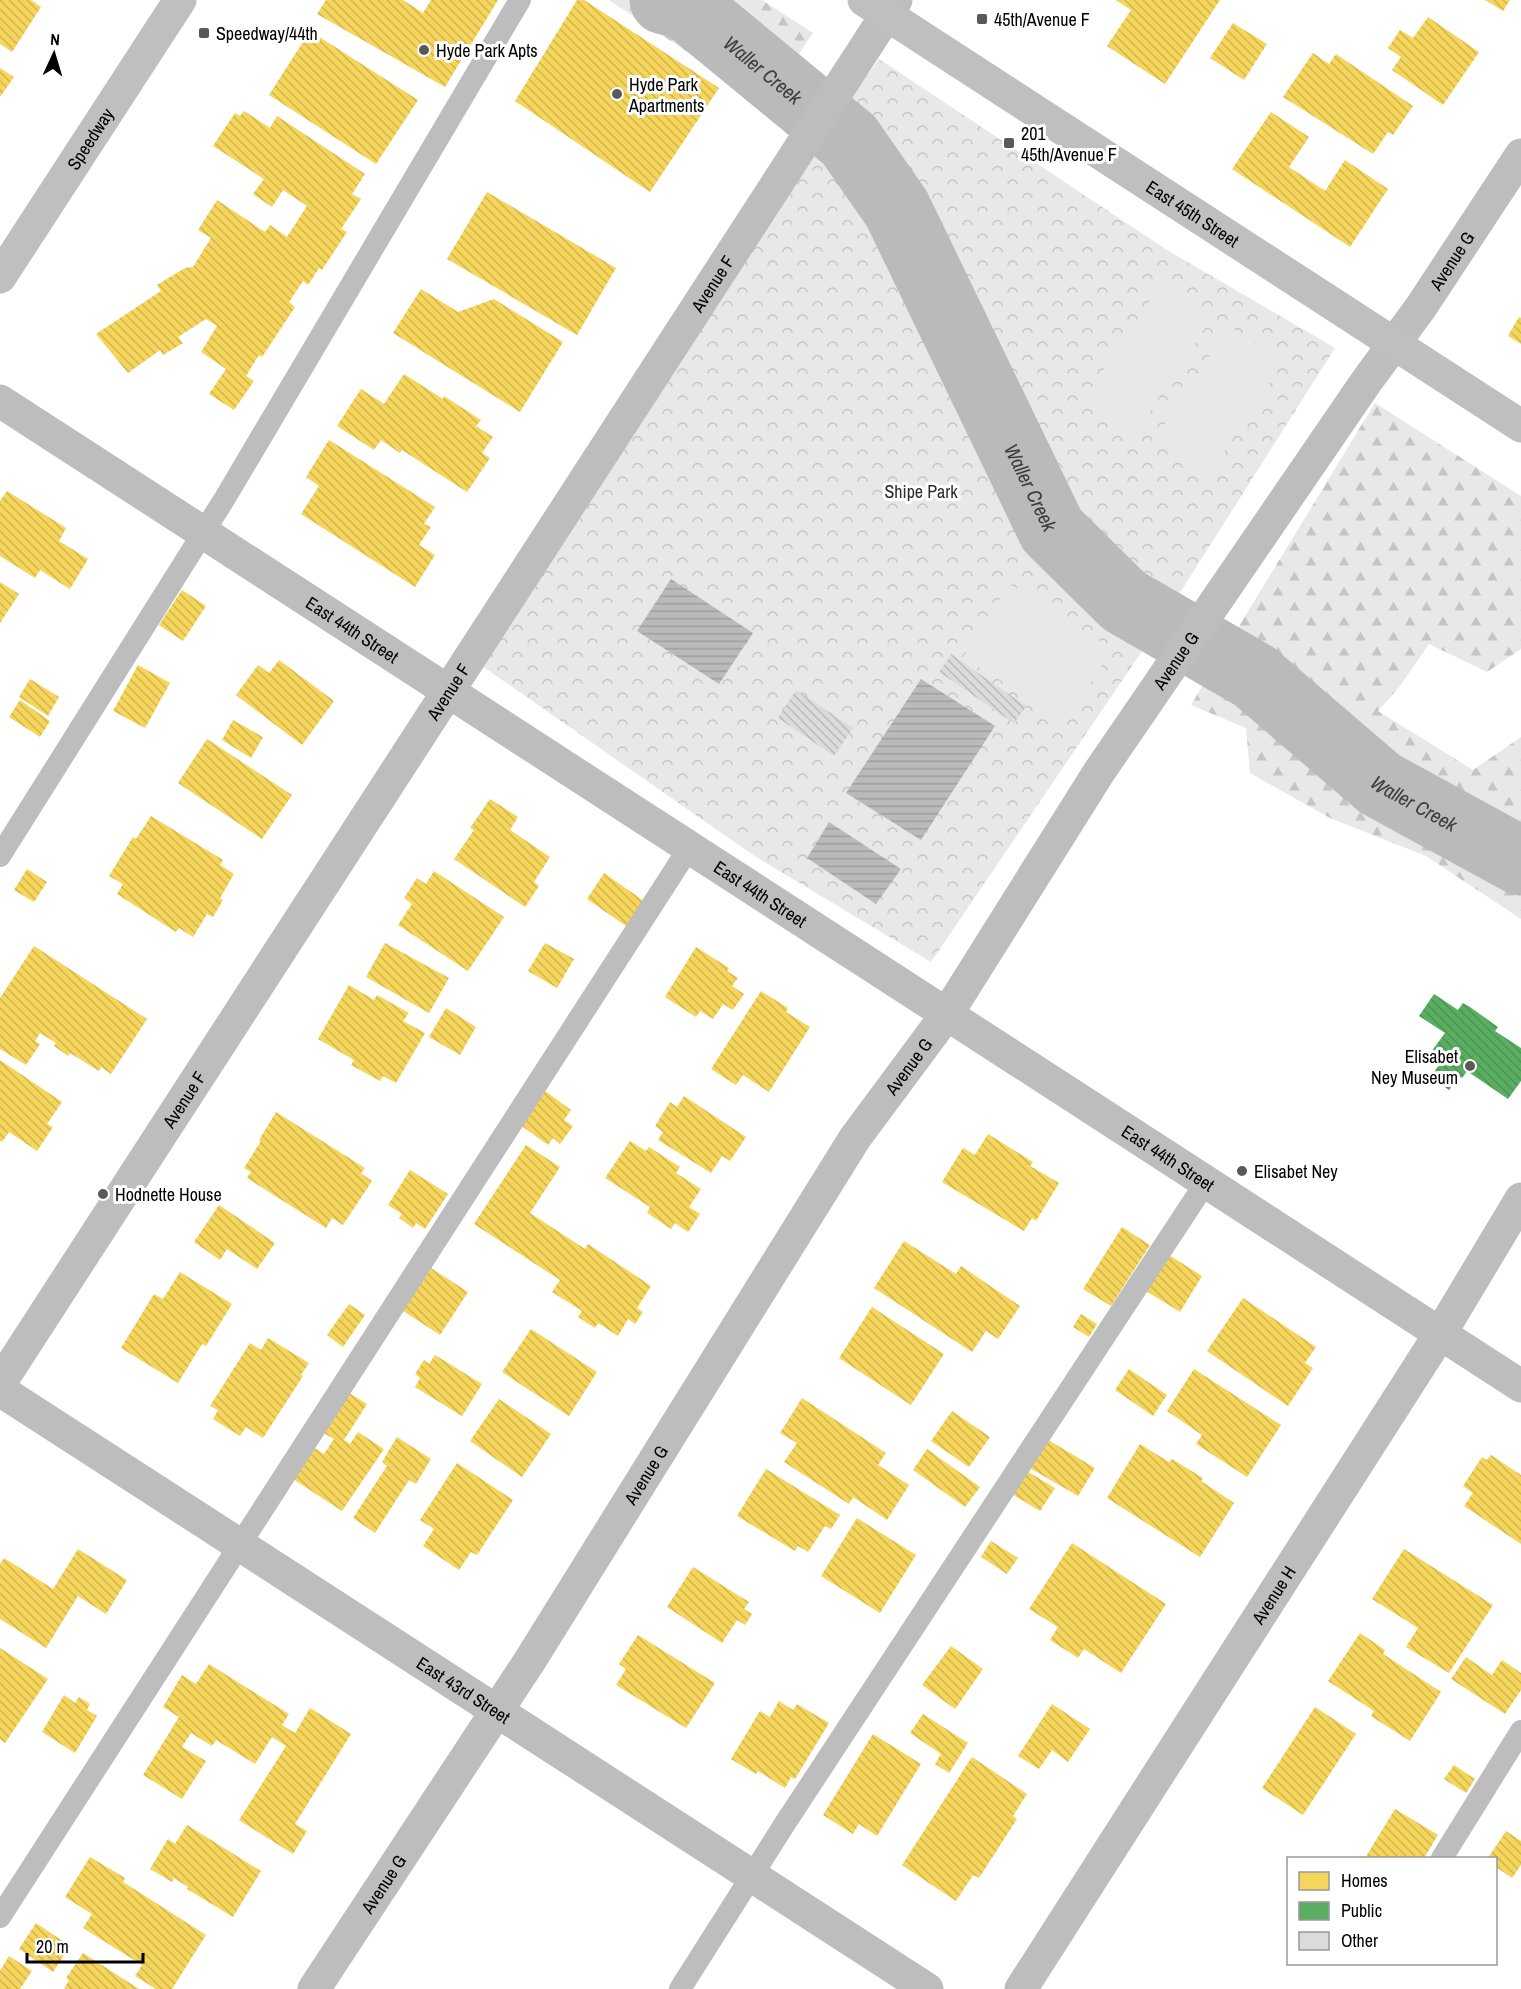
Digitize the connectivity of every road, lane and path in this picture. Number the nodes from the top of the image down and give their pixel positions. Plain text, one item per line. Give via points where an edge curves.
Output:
1 (180, 0) edge
2 (520, 0) edge
3 (882, 5) edge
4 (1521, 155) edge
5 (0, 277) edge
6 (1394, 344) junction
7 (0, 402) edge
8 (1521, 426) edge
9 (202, 533) junction
10 (448, 691) junction
11 (689, 848) junction
12 (0, 856) edge
13 (947, 1014) junction
14 (1206, 1182) junction
15 (1521, 1199) edge
16 (1440, 1334) junction
17 (0, 1383) edge
18 (1521, 1386) edge
19 (0, 1390) edge
20 (240, 1546) junction
21 (496, 1710) junction
22 (1521, 1731) edge
23 (1443, 1857) edge
24 (753, 1877) junction
25 (0, 1917) edge
26 (314, 1989) edge
27 (680, 1989) edge
28 (927, 1989) edge
29 (1021, 1989) edge

1 - 5 main road, Speedway
2 - 9 lane
3 - 6 main road, East 45th Street
3 - 10 street, Avenue F via 808,137
4 - 6 street, Avenue G
6 - 8 main road, East 45th Street
6 - 13 street, Avenue G via 1099,772
7 - 9 street, East 44th Street
9 - 10 street, East 44th Street
9 - 12 lane
10 - 11 street, East 44th Street
10 - 17 street, Avenue F
11 - 13 street, East 44th Street
11 - 20 lane
13 - 14 street, East 44th Street
13 - 21 street, Avenue G via 855,1138
14 - 16 street, East 44th Street
14 - 24 lane
15 - 16 street, Avenue H
16 - 18 street, East 44th Street
16 - 29 street, Avenue H
19 - 20 street, East 43rd Street
20 - 21 street, East 43rd Street
20 - 25 lane
21 - 24 street, East 43rd Street
21 - 26 street, Avenue G
22 - 23 lane
24 - 27 lane
24 - 28 street, East 43rd Street

